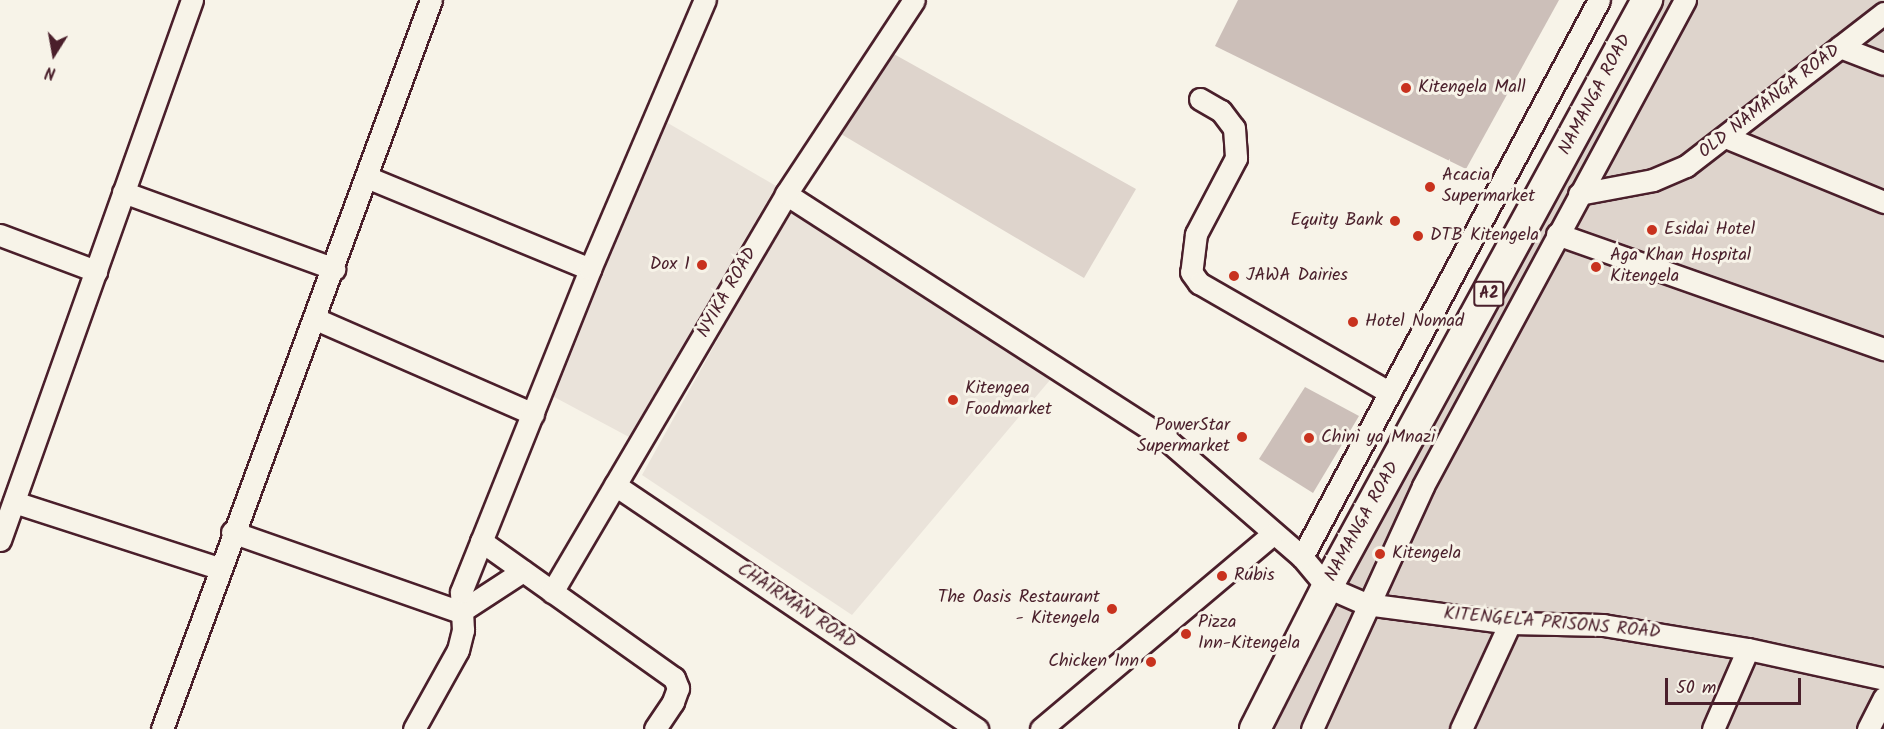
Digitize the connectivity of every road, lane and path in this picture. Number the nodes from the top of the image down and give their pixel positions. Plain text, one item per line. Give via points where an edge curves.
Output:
1 (192, 0) edge
2 (431, 0) edge
3 (705, 0) edge
4 (914, 0) edge
5 (1599, 0) edge
6 (1647, 0) edge
7 (1686, 0) edge
8 (1884, 13) edge
9 (1840, 47) junction
10 (1884, 64) edge
11 (1200, 99) dead end
12 (1728, 138) junction
13 (369, 178) junction
14 (123, 192) junction
15 (786, 194) junction
16 (1579, 194) junction
17 (1884, 202) edge
18 (1557, 234) junction
19 (0, 235) edge
20 (590, 269) junction
21 (334, 270) junction
22 (96, 271) junction
23 (316, 319) junction
24 (1884, 349) edge
25 (1390, 393) junction
26 (533, 414) junction
27 (615, 485) junction
28 (14, 502) junction
29 (2, 530) edge
30 (232, 532) junction
31 (1274, 533) junction
32 (481, 541) junction
33 (1302, 557) junction
34 (218, 568) junction
35 (523, 571) junction
36 (1328, 587) junction
37 (552, 592) junction
38 (1366, 604) junction
39 (460, 612) junction
40 (1510, 623) junction
41 (1748, 649) junction
42 (1884, 679) edge
43 (1884, 698) edge
44 (162, 729) edge
45 (414, 729) edge
46 (655, 729) edge
47 (977, 729) edge
48 (1041, 729) edge
49 (1256, 729) edge
50 (1312, 729) edge
51 (1461, 729) edge
52 (1713, 729) edge
53 (1868, 729) edge

1 - 14 street
2 - 13 street
3 - 20 street
4 - 15 street, NYIKA ROAD
5 - 25 street
6 - 36 highway, NAMANGA ROAD / A2
7 - 16 street
8 - 9 street, OLD NAMANGA ROAD
9 - 10 street
9 - 12 street, OLD NAMANGA ROAD
11 - 25 street via 1221,111 1234,128 1236,158 1196,234 1191,272 1199,284
12 - 16 street, OLD NAMANGA ROAD via 1686,166 1653,180
12 - 17 street
13 - 20 street
13 - 21 street
14 - 21 street
14 - 22 street
15 - 27 street, NYIKA ROAD
15 - 31 street via 1167,440
16 - 18 street
18 - 24 street via 1719,295
18 - 38 street via 1428,475
19 - 22 street
20 - 26 street
21 - 23 street
22 - 28 street
23 - 26 street
23 - 30 street
25 - 33 street
26 - 32 street
27 - 37 street, NYIKA ROAD
27 - 47 street, CHAIRMAN ROAD
28 - 29 street
28 - 34 street
30 - 34 street
30 - 39 street
31 - 33 street
31 - 48 street
32 - 35 street
32 - 39 street via 461,592
33 - 36 street
34 - 44 street
35 - 37 street
35 - 39 street
36 - 38 street, KITENGELA PRISONS ROAD
36 - 49 highway, NAMANGA ROAD / A2
37 - 46 street via 674,678 678,688 674,702
38 - 40 street, KITENGELA PRISONS ROAD
38 - 50 street
39 - 45 street via 458,650
40 - 41 street, KITENGELA PRISONS ROAD via 1603,625
40 - 51 street
41 - 42 street, KITENGELA PRISONS ROAD
41 - 52 street
43 - 53 street

